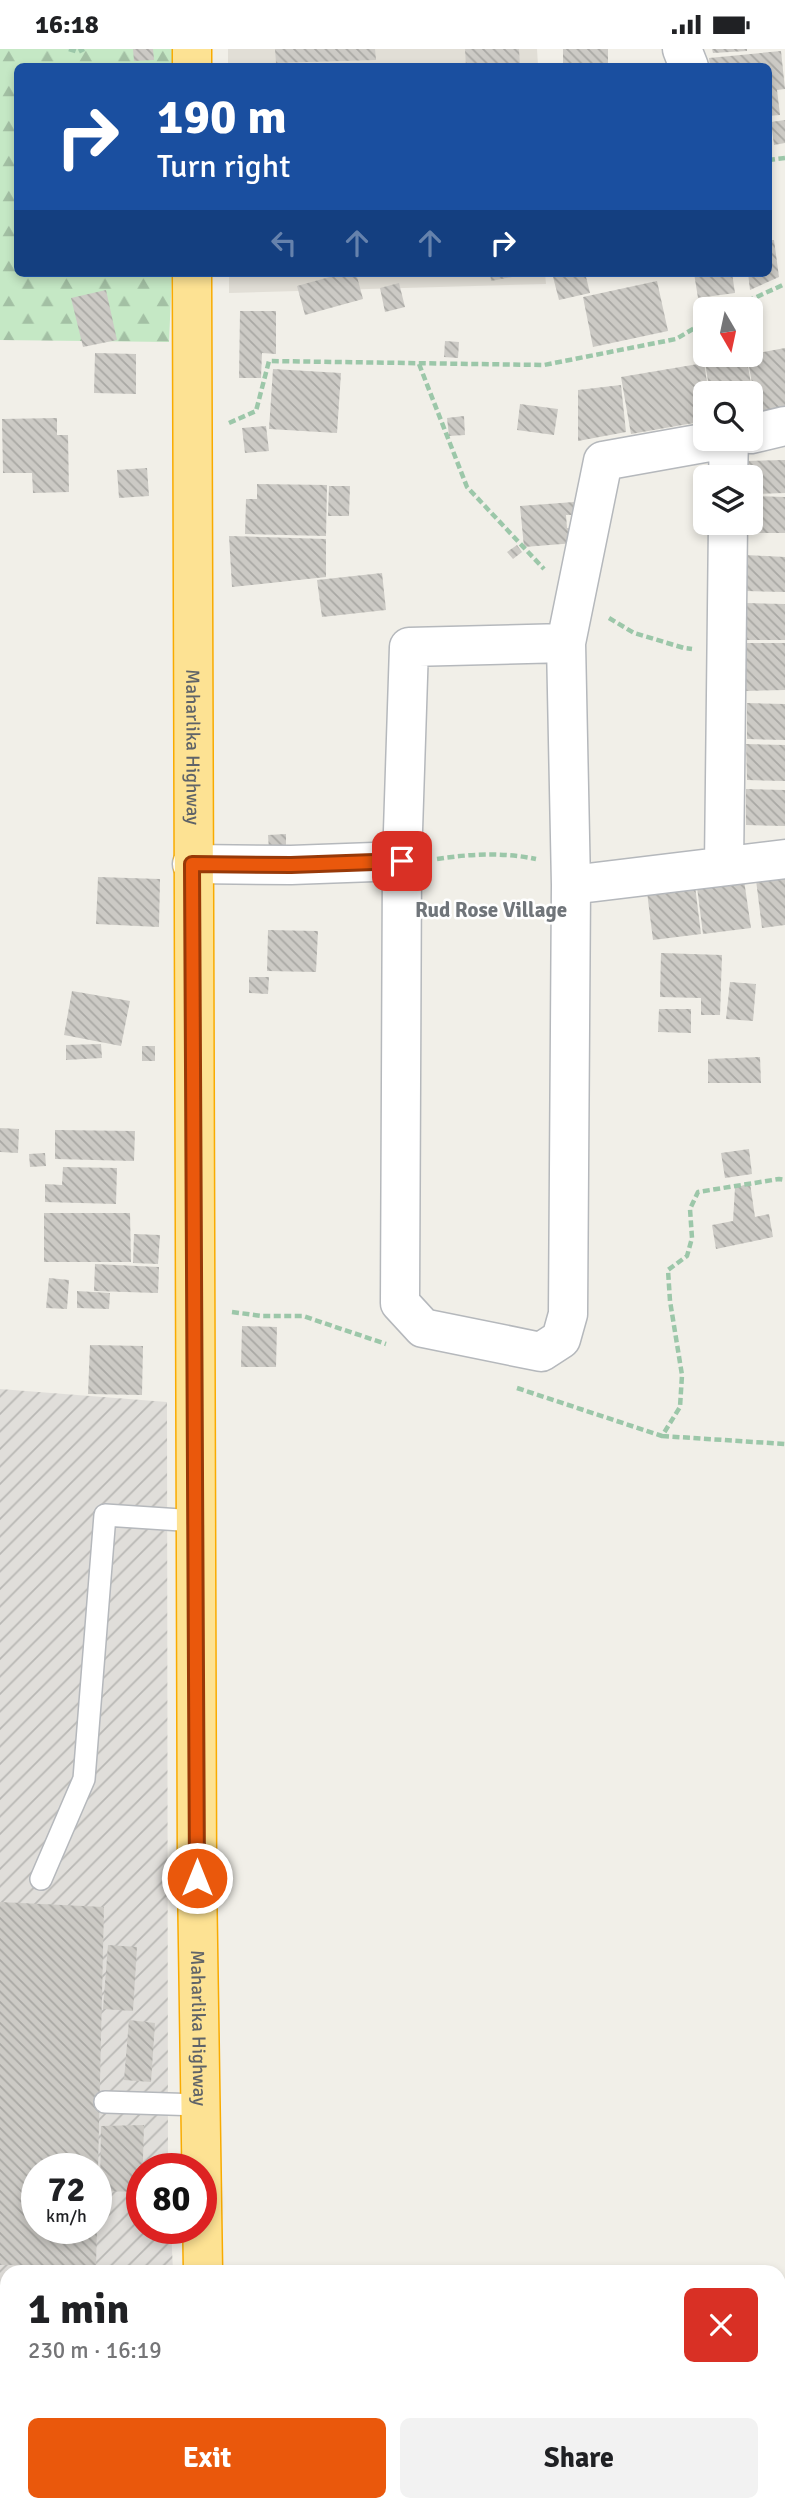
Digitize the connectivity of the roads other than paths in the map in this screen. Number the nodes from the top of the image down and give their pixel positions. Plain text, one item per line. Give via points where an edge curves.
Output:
1 (192, 277) edge
2 (785, 426) edge
3 (763, 431) edge
4 (693, 445) edge
5 (728, 535) edge
6 (566, 643) junction
7 (785, 859) edge
8 (402, 861) junction
9 (192, 864) junction
10 (724, 866) junction
11 (571, 876) junction
12 (196, 1521) junction
13 (41, 1879) dead end
14 (105, 2102) dead end
15 (200, 2105) junction
16 (203, 2265) edge

1 - 9 highway, Maharlika Highway
2 - 3 street
4 - 6 street via 603,461
5 - 10 street
6 - 8 street via 408,647
6 - 11 street
7 - 10 street
8 - 9 street
8 - 11 street via 400,1303 423,1328 541,1352 561,1339 568,1314
9 - 12 highway, Maharlika Highway
10 - 11 street
12 - 13 lane via 105,1515 83,1779
12 - 15 highway, Maharlika Highway
14 - 15 lane
15 - 16 highway, Maharlika Highway

